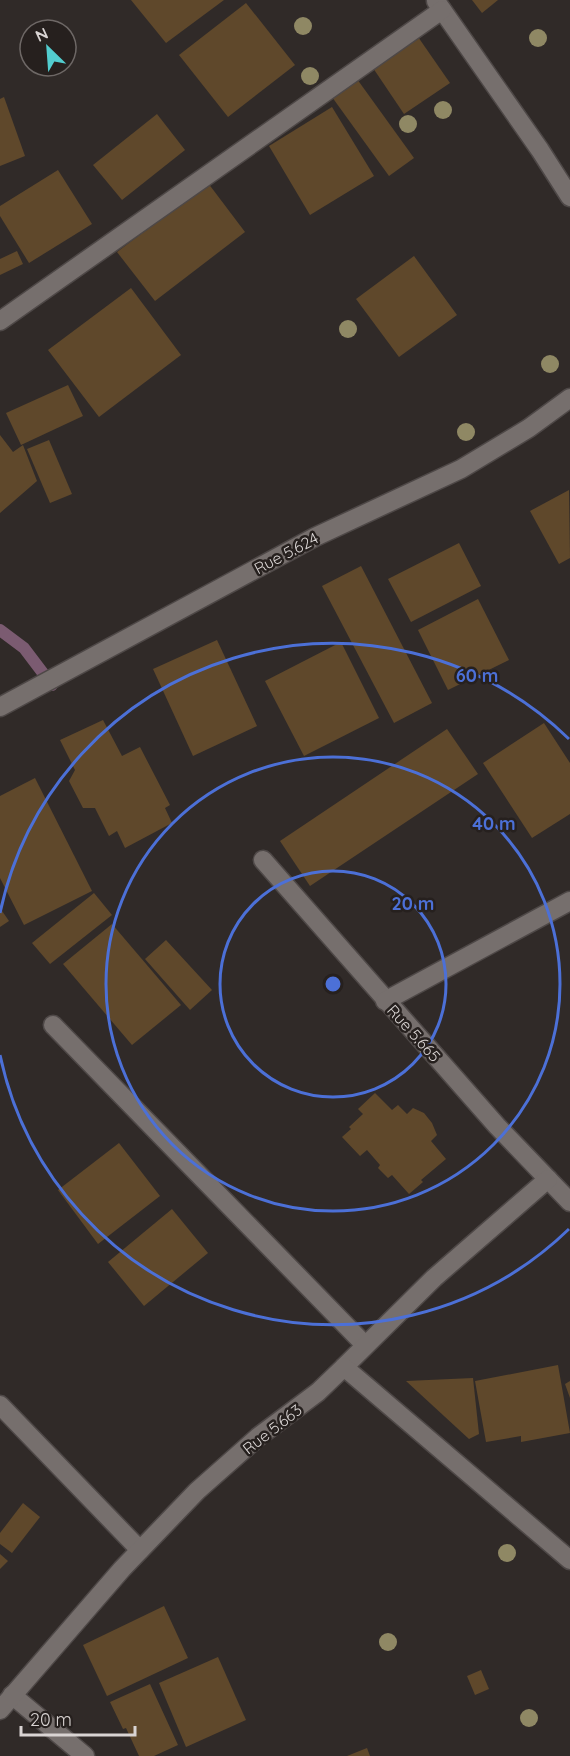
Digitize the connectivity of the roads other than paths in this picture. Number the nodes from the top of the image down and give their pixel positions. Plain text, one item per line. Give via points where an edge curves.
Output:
1 (438, 5) edge
2 (570, 197) edge
3 (0, 321) edge
4 (570, 398) edge
5 (0, 707) edge
6 (263, 860) dead end
7 (570, 901) edge
8 (385, 1001) junction
9 (53, 1025) dead end
10 (548, 1179) junction
11 (570, 1202) edge
12 (365, 1345) junction
13 (344, 1367) junction
14 (0, 1405) edge
15 (140, 1550) junction
16 (570, 1560) edge
17 (12, 1695) junction
18 (0, 1710) edge
19 (85, 1756) edge

1 - 2 street
1 - 3 street
4 - 5 street, Rue 5.624 via 529,428 460,468 315,537
6 - 8 street, Rue 5.665
7 - 8 street
8 - 10 street, Rue 5.665
9 - 12 street
10 - 11 street, Rue 5.665
10 - 12 street, Rue 5.663 via 434,1278
12 - 13 street, Rue 5.663
13 - 15 street, Rue 5.663 via 196,1491
13 - 16 street
14 - 15 street
15 - 17 street, Rue 5.663
17 - 18 street, Rue 5.663
17 - 19 street

